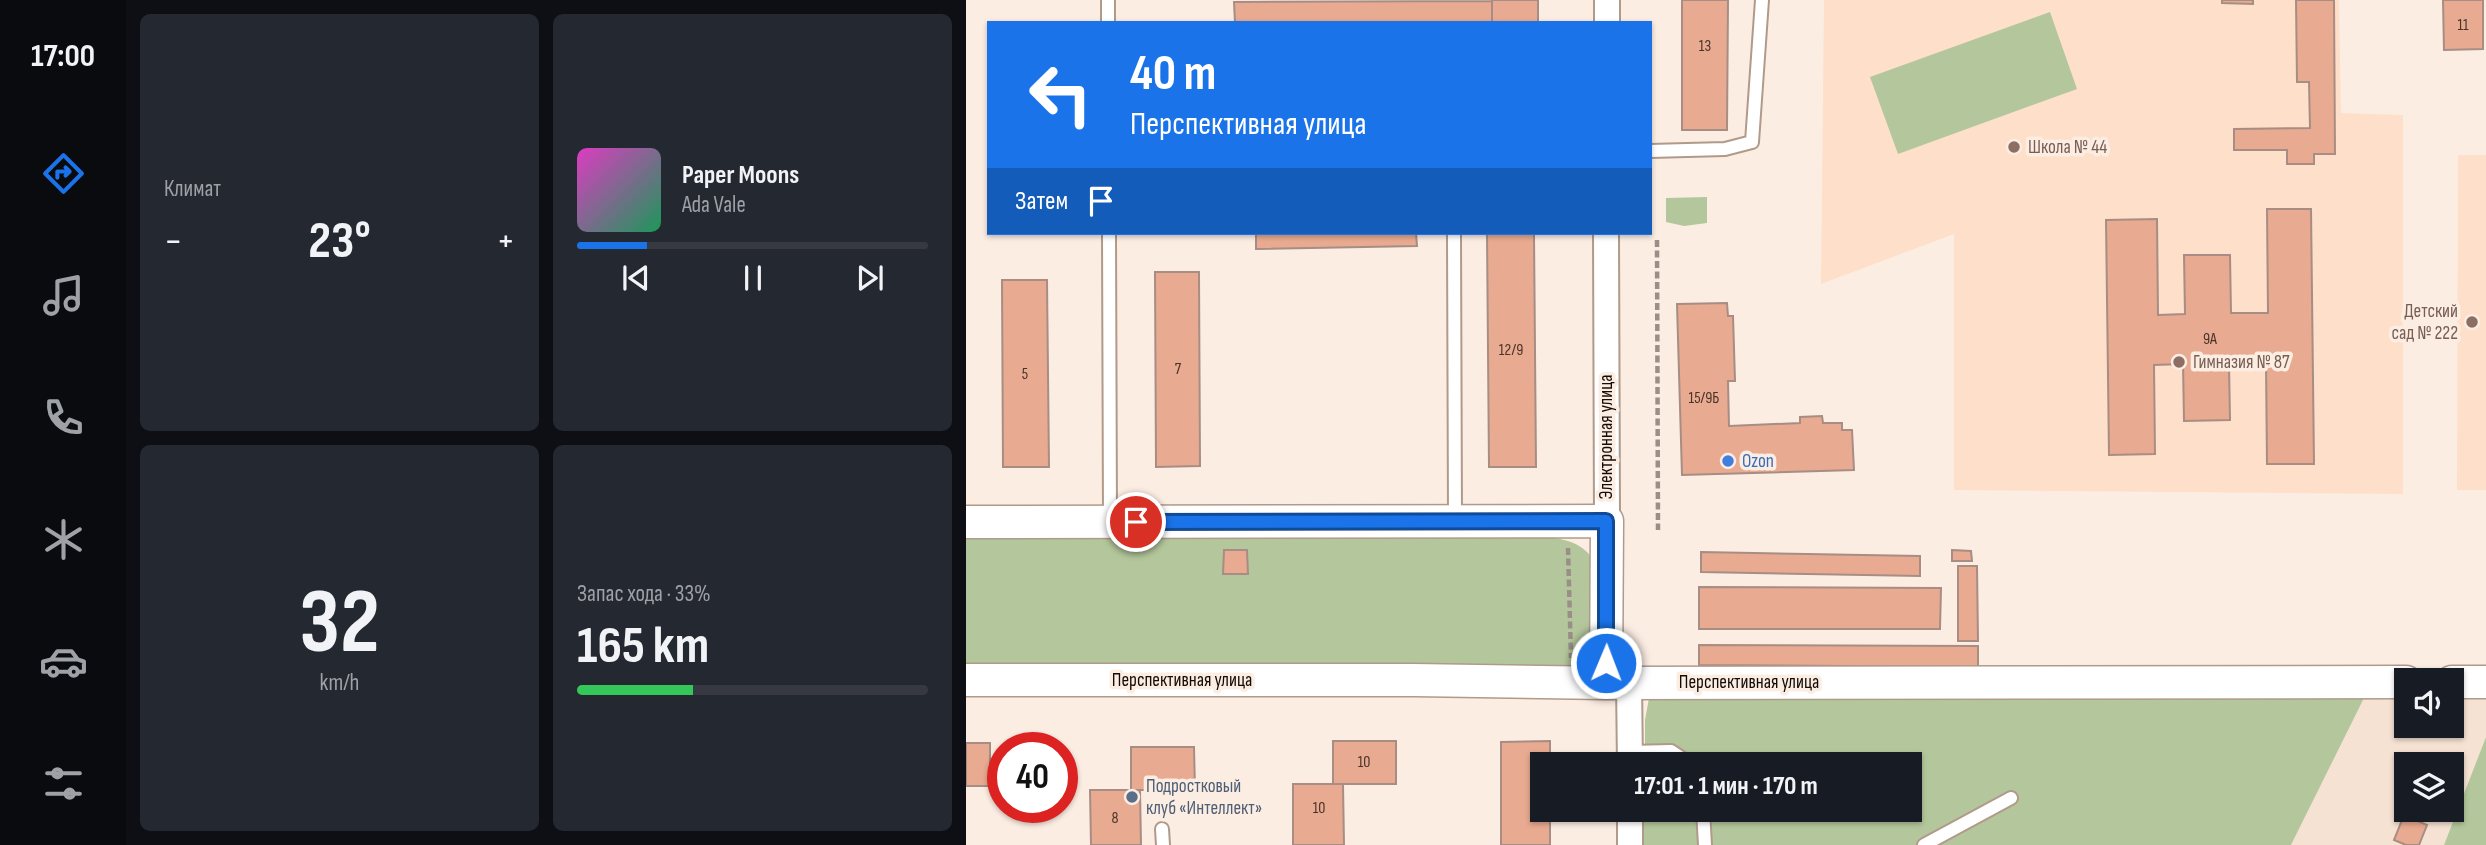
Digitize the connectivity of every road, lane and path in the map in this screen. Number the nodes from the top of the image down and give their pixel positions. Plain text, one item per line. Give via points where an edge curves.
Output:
1 (1108, 0) edge
2 (1607, 0) edge
3 (1762, 0) edge
4 (1108, 21) edge
5 (1607, 21) edge
6 (1652, 150) edge
7 (1109, 235) edge
8 (1454, 235) edge
9 (1606, 235) edge
10 (1657, 240) dead end
11 (1455, 521) junction
12 (1606, 521) junction
13 (966, 522) edge
14 (1110, 522) junction
15 (1658, 530) dead end
16 (1568, 542) dead end
17 (1571, 659) dead end
18 (966, 680) edge
19 (2394, 682) edge
20 (2464, 682) edge
21 (2486, 682) edge
22 (1617, 683) junction
23 (1629, 752) edge
24 (2011, 798) dead end
25 (1630, 822) edge
26 (1704, 822) edge
27 (1162, 829) dead end
28 (1163, 845) edge
29 (1630, 845) edge
30 (1706, 845) edge
31 (1924, 845) edge

1 - 4 lane
2 - 5 street
3 - 6 lane via 1752,142 1725,149
7 - 14 lane
8 - 11 lane
9 - 12 street, Электронная улица
10 - 15 path
11 - 12 street
11 - 14 street
12 - 22 street, Электронная улица
13 - 14 street
16 - 17 path
18 - 22 street, Перспективная улица
19 - 22 street, Перспективная улица
20 - 21 street
22 - 23 street, Электронная улица
24 - 31 lane
25 - 29 street
26 - 30 lane
27 - 28 lane

